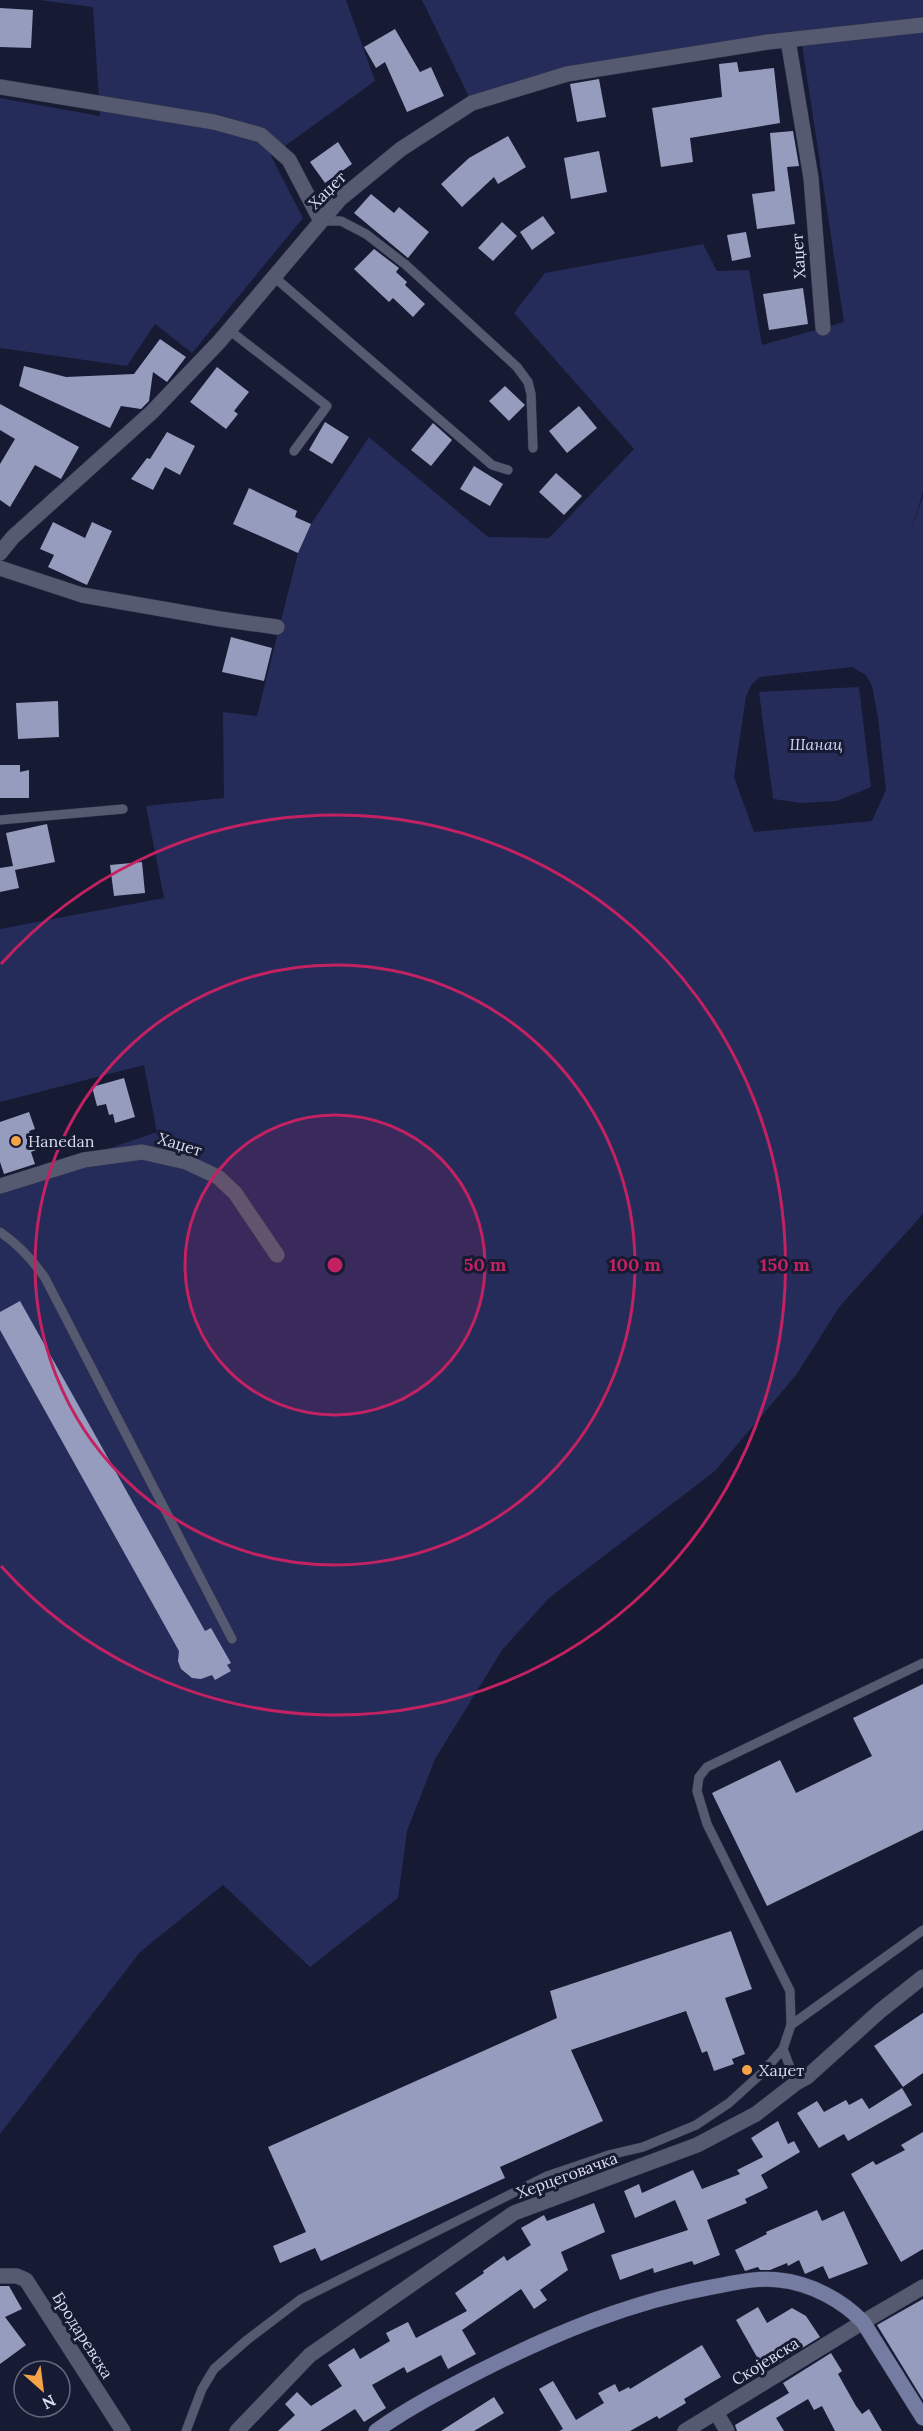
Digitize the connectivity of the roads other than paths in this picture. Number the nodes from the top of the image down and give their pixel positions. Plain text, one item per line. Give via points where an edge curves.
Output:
1 (923, 25) edge
2 (789, 40) junction
3 (0, 87) edge
4 (321, 221) junction
5 (273, 276) junction
6 (823, 328) dead end
7 (229, 330) junction
8 (533, 447) dead end
9 (294, 451) dead end
10 (508, 470) dead end
11 (0, 553) edge
12 (0, 568) edge
13 (277, 627) dead end
14 (123, 809) dead end
15 (0, 820) edge
16 (0, 1186) edge
17 (0, 1232) edge
18 (277, 1255) dead end
19 (232, 1639) dead end
20 (923, 1663) edge
21 (923, 1930) edge
22 (923, 1977) edge
23 (791, 2025) junction
24 (783, 2049) junction
25 (796, 2083) junction
26 (0, 2276) edge
27 (923, 2288) edge
28 (863, 2322) junction
29 (716, 2412) junction
30 (923, 2418) edge
31 (123, 2431) edge
32 (186, 2431) edge
33 (237, 2431) edge
34 (376, 2431) edge
35 (685, 2431) edge
36 (727, 2431) edge

1 - 2 street, Хаџет
2 - 4 street, Хаџет via 567,74 472,103 401,149 340,199
2 - 6 street, Хаџет via 811,178
3 - 4 street via 214,122 261,135 290,160
4 - 5 street, Хаџет
4 - 8 lane via 341,221 366,234 517,367 531,394
5 - 7 street, Хаџет
5 - 10 lane via 492,465
7 - 9 lane via 327,406
7 - 11 street, Хаџет via 152,412
12 - 13 street via 82,594
14 - 15 lane
16 - 18 street, Хаџет via 84,1160 142,1152 186,1162 218,1177 235,1193
17 - 19 lane via 33,1260 45,1278
20 - 23 lane via 707,1767 699,1777 697,1791 707,1824 790,1991
21 - 23 lane
22 - 25 street, Херцеговачка
23 - 24 lane
24 - 25 lane
24 - 32 lane via 729,2103 696,2125 643,2147 547,2176 301,2299 214,2369
25 - 33 street, Херцеговачка via 756,2114 697,2145 514,2213 310,2355
26 - 31 street, Бродаревска via 26,2280
27 - 28 street, Скојевска
28 - 29 street, Скојевска
28 - 30 street
28 - 34 street via 837,2300 781,2280 738,2282 649,2301 598,2317 514,2354 420,2403
29 - 35 street, Скојевска
29 - 36 street

